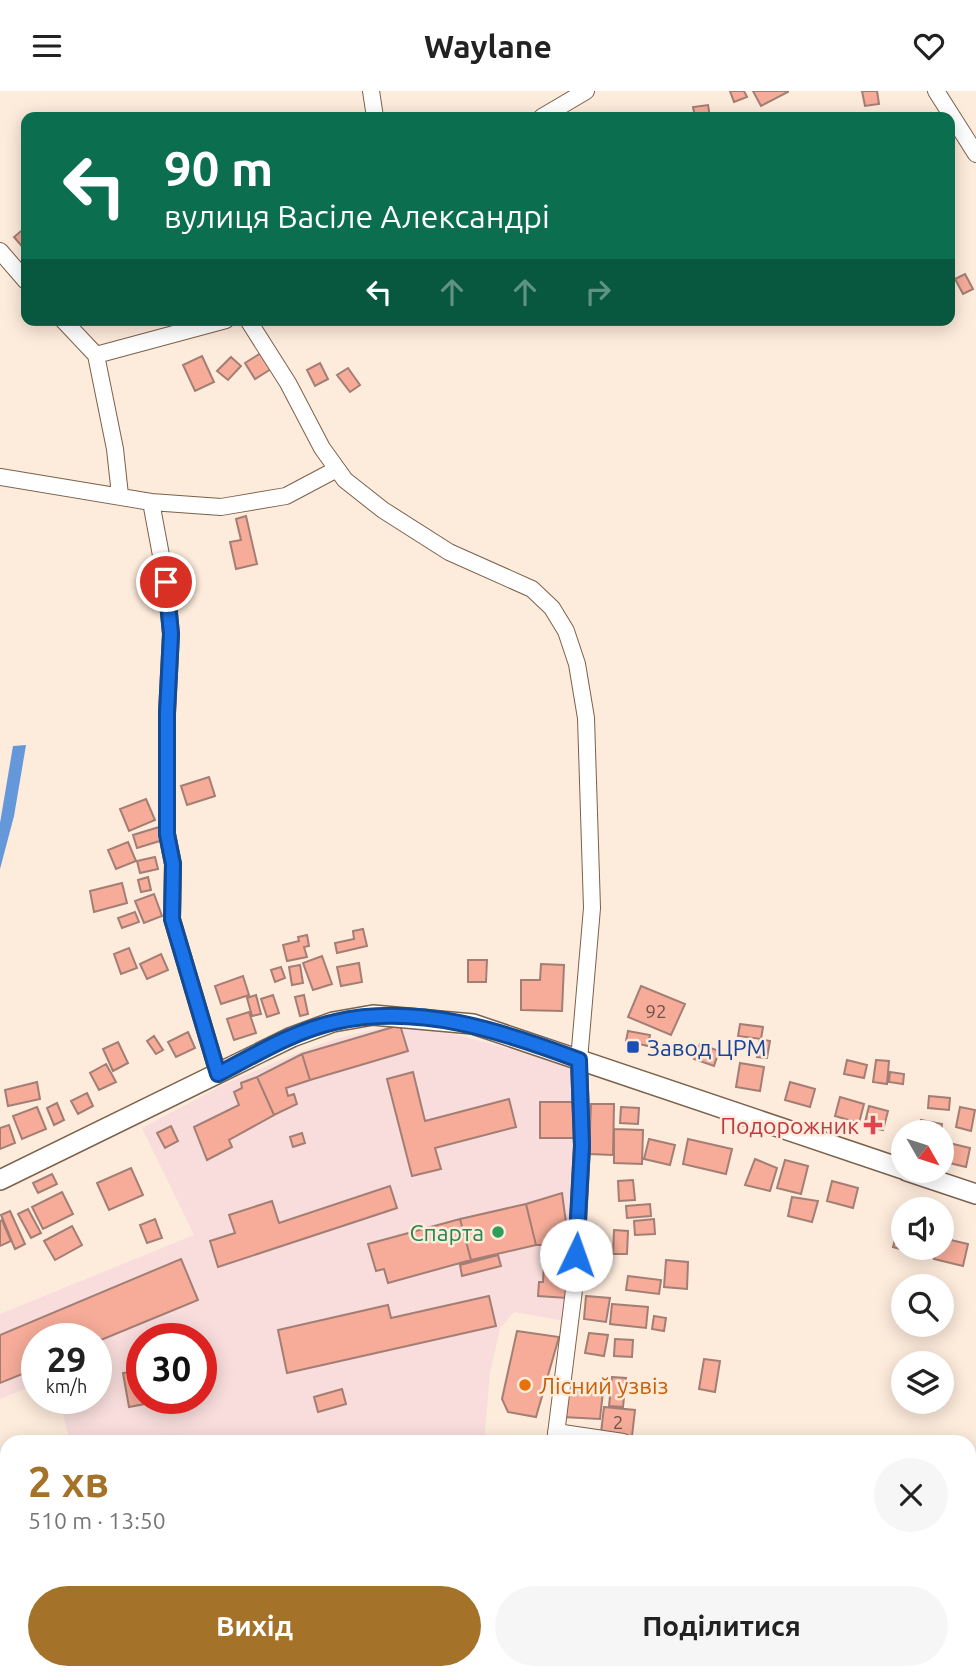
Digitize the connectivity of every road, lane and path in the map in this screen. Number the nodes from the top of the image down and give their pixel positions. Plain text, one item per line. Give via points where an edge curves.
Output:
1 (371, 91) edge
2 (586, 91) edge
3 (936, 91) edge
4 (374, 112) edge
5 (550, 112) edge
6 (949, 112) edge
7 (955, 121) edge
8 (976, 154) edge
9 (0, 251) edge
10 (21, 275) edge
11 (69, 326) edge
12 (204, 326) edge
13 (252, 326) edge
14 (96, 355) junction
15 (337, 469) junction
16 (0, 477) edge
17 (120, 495) junction
18 (151, 502) junction
19 (579, 1060) junction
20 (218, 1074) junction
21 (891, 1165) edge
22 (0, 1180) edge
23 (943, 1183) edge
24 (976, 1194) edge
25 (556, 1435) edge

1 - 4 street
2 - 5 street
3 - 6 street
7 - 8 street
9 - 10 street
11 - 14 street
12 - 14 street
13 - 15 street
14 - 17 street via 116,449
15 - 18 street via 266,502 221,507
15 - 19 street via 383,510 449,552 532,589 552,608 566,631 586,718 592,894
16 - 17 street
17 - 18 street
18 - 20 street via 171,634 167,834 173,864 172,919
19 - 20 main road via 472,1024 373,1015 333,1022 292,1037
19 - 21 main road
19 - 25 street via 582,1146 575,1282
20 - 22 main road
23 - 24 main road

